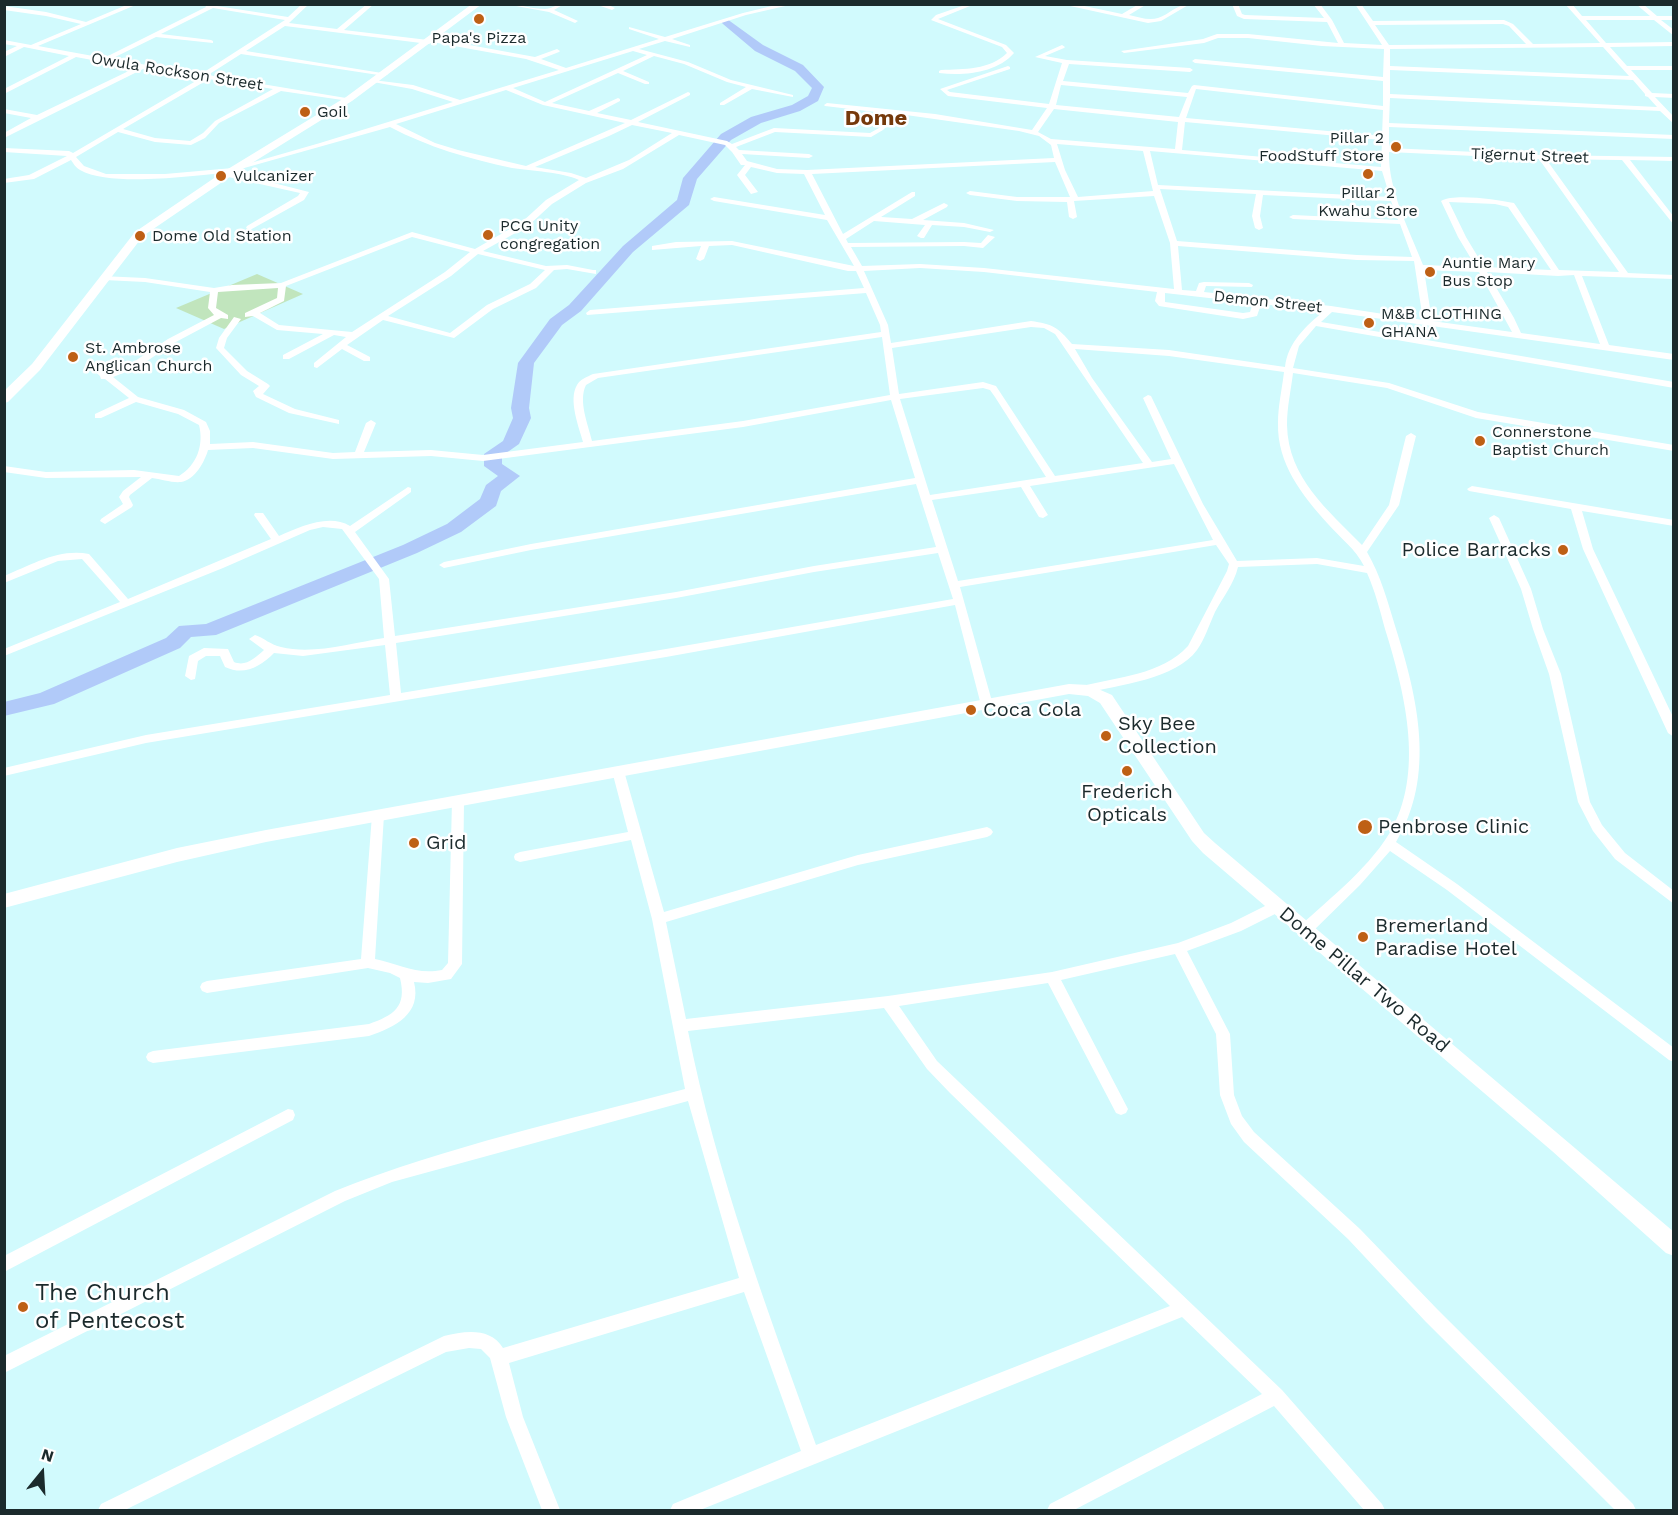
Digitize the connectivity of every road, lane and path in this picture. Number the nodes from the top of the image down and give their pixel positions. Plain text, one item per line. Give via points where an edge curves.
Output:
1 (135, 4) edge
2 (203, 4) edge
3 (306, 4) edge
4 (371, 4) edge
5 (478, 4) edge
6 (508, 4) edge
7 (561, 4) edge
8 (597, 4) edge
9 (791, 4) edge
10 (1144, 4) edge
11 (1187, 4) edge
12 (1235, 4) edge
13 (1316, 4) edge
14 (1358, 4) edge
15 (1568, 4) edge
16 (1639, 4) edge
17 (967, 5) edge
18 (1068, 5) edge
19 (212, 6) junction
20 (236, 7) edge
21 (4, 8) edge
22 (612, 8) dead end
23 (550, 11) junction
24 (1123, 16) junction
25 (1580, 18) junction
26 (1656, 18) junction
27 (1674, 18) edge
28 (291, 19) junction
29 (1329, 20) junction
30 (575, 21) dead end
31 (1242, 21) dead end
32 (88, 24) junction
33 (284, 24) junction
34 (1372, 24) junction
35 (631, 28) dead end
36 (337, 32) junction
37 (1674, 34) edge
38 (154, 35) junction
39 (1248, 36) junction
40 (663, 40) junction
41 (430, 41) junction
42 (1200, 41) junction
43 (4, 42) edge
44 (211, 42) dead end
45 (1674, 44) edge
46 (24, 45) junction
47 (1342, 45) junction
48 (1531, 45) junction
49 (1605, 45) junction
50 (32, 46) junction
51 (688, 46) dead end
52 (1062, 47) dead end
53 (1387, 47) junction
54 (632, 49) junction
55 (557, 51) dead end
56 (1124, 51) dead end
57 (241, 52) junction
58 (4, 55) edge
59 (75, 55) junction
60 (652, 55) junction
61 (536, 59) junction
62 (105, 60) junction
63 (1195, 61) junction
64 (1067, 62) junction
65 (142, 67) junction
66 (1008, 68) dead end
67 (1387, 68) junction
68 (1625, 68) junction
69 (1674, 68) edge
70 (567, 70) junction
71 (616, 70) junction
72 (1190, 70) junction
73 (941, 72) dead end
74 (385, 74) junction
75 (205, 76) junction
76 (1634, 78) junction
77 (1387, 79) junction
78 (375, 81) junction
79 (647, 83) dead end
80 (1059, 83) junction
81 (752, 86) junction
82 (1194, 87) junction
83 (279, 88) junction
84 (506, 88) junction
85 (4, 92) edge
86 (688, 94) dead end
87 (1191, 95) junction
88 (1647, 95) junction
89 (791, 96) dead end
90 (1386, 96) junction
91 (1674, 96) edge
92 (349, 99) junction
93 (618, 100) dead end
94 (459, 102) junction
95 (545, 104) junction
96 (722, 105) dead end
97 (827, 105) dead end
98 (1052, 105) junction
99 (1384, 108) junction
100 (1661, 109) junction
101 (4, 111) edge
102 (898, 112) junction
103 (589, 114) junction
104 (38, 117) junction
105 (1182, 119) junction
106 (1674, 122) edge
107 (390, 124) junction
108 (630, 124) junction
109 (1387, 125) junction
110 (119, 130) junction
111 (1034, 132) junction
112 (677, 133) junction
113 (4, 136) edge
114 (1674, 137) edge
115 (1386, 138) junction
116 (1051, 141) junction
117 (732, 147) junction
118 (1146, 149) junction
119 (4, 150) edge
120 (1386, 150) junction
121 (1178, 152) junction
122 (74, 156) junction
123 (809, 156) dead end
124 (1541, 157) junction
125 (1624, 158) junction
126 (1674, 159) edge
127 (1058, 160) junction
128 (748, 165) junction
129 (529, 167) junction
130 (1385, 169) junction
131 (230, 172) junction
132 (807, 172) junction
133 (4, 181) edge
134 (583, 181) junction
135 (1156, 190) junction
136 (754, 192) dead end
137 (970, 193) dead end
138 (1260, 193) junction
139 (912, 194) dead end
140 (714, 199) dead end
141 (1072, 199) junction
142 (1394, 199) junction
143 (944, 205) dead end
144 (1073, 217) dead end
145 (1293, 217) dead end
146 (830, 218) junction
147 (872, 219) junction
148 (914, 222) junction
149 (1402, 222) junction
150 (930, 223) junction
151 (1674, 224) edge
152 (250, 228) dead end
153 (1259, 228) dead end
154 (921, 236) dead end
155 (845, 242) junction
156 (1174, 243) junction
157 (706, 244) junction
158 (655, 248) dead end
159 (477, 251) junction
160 (700, 259) dead end
161 (1419, 263) junction
162 (551, 268) junction
163 (860, 270) junction
164 (1480, 271) junction
165 (593, 272) dead end
166 (1558, 274) junction
167 (1577, 274) junction
168 (1626, 276) junction
169 (104, 278) junction
170 (1672, 279) edge
171 (282, 285) junction
172 (1249, 285) dead end
173 (214, 290) junction
174 (870, 290) junction
175 (1161, 290) junction
176 (1178, 292) junction
177 (1199, 294) junction
178 (1258, 301) junction
179 (1331, 309) junction
180 (254, 313) junction
181 (590, 313) dead end
182 (219, 316) junction
183 (381, 318) junction
184 (237, 319) junction
185 (1428, 322) junction
186 (1314, 323) junction
187 (334, 332) junction
188 (886, 334) junction
189 (1517, 334) junction
190 (354, 335) junction
191 (342, 345) junction
192 (889, 346) junction
193 (1069, 346) junction
194 (1605, 347) junction
195 (286, 357) dead end
196 (1674, 357) edge
197 (367, 359) dead end
198 (317, 364) dead end
199 (92, 365) dead end
200 (1289, 370) junction
201 (104, 377) junction
202 (1674, 385) edge
203 (894, 397) junction
204 (1148, 398) dead end
205 (4, 399) edge
206 (135, 399) junction
207 (98, 416) dead end
208 (336, 422) dead end
209 (371, 423) dead end
210 (1411, 436) dead end
211 (588, 445) junction
212 (204, 447) junction
213 (1674, 448) edge
214 (359, 454) junction
215 (1176, 461) junction
216 (1150, 466) junction
217 (4, 468) edge
218 (150, 475) junction
219 (1052, 479) junction
220 (920, 480) junction
221 (1024, 484) junction
222 (1472, 489) dead end
223 (408, 490) dead end
224 (927, 498) junction
225 (1576, 507) junction
226 (259, 515) dead end
227 (1043, 515) dead end
228 (1494, 518) dead end
229 (105, 521) dead end
230 (1674, 523) edge
231 (349, 531) junction
232 (277, 540) junction
233 (1218, 542) junction
234 (942, 549) junction
235 (1362, 552) junction
236 (1234, 564) junction
237 (444, 566) dead end
238 (1370, 570) junction
239 (4, 580) edge
240 (954, 585) junction
241 (959, 601) junction
242 (126, 603) junction
243 (255, 639) dead end
244 (391, 640) junction
245 (271, 649) junction
246 (4, 653) edge
247 (191, 676) dead end
248 (1086, 689) junction
249 (396, 698) junction
250 (987, 705) junction
251 (1674, 733) edge
252 (618, 771) junction
253 (4, 772) edge
254 (458, 801) junction
255 (378, 815) junction
256 (987, 832) dead end
257 (635, 835) junction
258 (1389, 844) junction
259 (520, 857) dead end
260 (1674, 899) edge
261 (4, 901) edge
262 (1276, 907) junction
263 (659, 919) junction
264 (1304, 931) junction
265 (1179, 948) junction
266 (368, 963) junction
267 (406, 975) junction
268 (1052, 977) junction
269 (207, 987) dead end
270 (888, 1002) junction
271 (679, 1026) junction
272 (1674, 1056) edge
273 (153, 1057) dead end
274 (693, 1093) junction
275 (1121, 1109) dead end
276 (288, 1114) dead end
277 (1674, 1246) edge
278 (4, 1265) edge
279 (749, 1283) junction
280 (1185, 1308) junction
281 (498, 1358) junction
282 (4, 1365) edge
283 (1276, 1396) junction
284 (811, 1456) junction
285 (107, 1510) edge
286 (551, 1510) edge
287 (679, 1510) edge
288 (1056, 1510) edge
289 (1375, 1510) edge
290 (1627, 1510) edge

1 - 32 street
2 - 19 street
3 - 28 street
4 - 36 street
5 - 41 street
6 - 23 street
7 - 23 street
8 - 22 street
9 - 40 street
10 - 24 street
11 - 24 street via 1154,21
12 - 29 street via 1244,17
13 - 29 street
14 - 34 street
15 - 25 street
16 - 26 street
17 - 73 street via 934,20 1004,46 1011,53 978,69
18 - 24 street
19 - 20 street
19 - 38 street
20 - 28 street
21 - 32 street
23 - 30 street
25 - 26 street
25 - 49 street
26 - 27 street
26 - 37 street
28 - 33 street
29 - 47 street
31 - 39 street
32 - 50 street
33 - 36 street
33 - 57 street
34 - 48 street via 1504,22
34 - 53 street
35 - 40 street
36 - 41 street
38 - 44 street
38 - 62 street
39 - 42 street via 1213,36
39 - 47 street
40 - 51 street
40 - 54 street
41 - 61 street
41 - 74 street
42 - 56 street
42 - 63 street
43 - 46 street, Owula Rockson Street
45 - 49 street
46 - 50 street, Owula Rockson Street
46 - 58 street
47 - 53 street
48 - 49 street
48 - 53 street
49 - 68 street
50 - 59 street, Owula Rockson Street
52 - 64 street via 1038,57
53 - 67 street
54 - 60 street
54 - 70 street
55 - 61 street
57 - 74 street
57 - 75 street
59 - 62 street, Owula Rockson Street
59 - 85 street
60 - 71 street
60 - 81 street
61 - 70 street
62 - 65 street, Owula Rockson Street
63 - 72 street
63 - 77 street
64 - 72 street
64 - 80 street
65 - 75 street, Owula Rockson Street
65 - 104 street
66 - 98 street via 943,89 948,94
67 - 76 street
67 - 77 street
68 - 69 street
68 - 76 street
70 - 84 street
71 - 79 street
71 - 95 street
72 - 82 street
74 - 78 street
75 - 83 street, Owula Rockson Street
75 - 110 street
76 - 88 street
77 - 90 street
78 - 92 street
78 - 94 street via 413,87
80 - 87 street
80 - 98 street
81 - 89 street
81 - 96 street
82 - 87 street
82 - 99 street
83 - 92 street, Owula Rockson Street
83 - 110 street via 218,122 193,142
84 - 94 street
84 - 95 street
86 - 108 street
87 - 105 street
88 - 91 street
88 - 100 street
90 - 99 street
90 - 100 street
92 - 131 street
93 - 103 street
94 - 107 street
95 - 103 street
97 - 102 street
98 - 105 street
98 - 111 street
99 - 109 street
100 - 106 street
101 - 104 street
102 - 111 street
102 - 117 street via 871,135 774,130
103 - 108 street
104 - 113 street
105 - 115 street
105 - 121 street
107 - 129 street via 464,155
107 - 131 street
108 - 112 street
108 - 129 street
109 - 114 street
109 - 115 street
110 - 122 street
111 - 116 street
112 - 117 street
112 - 134 street via 631,162
115 - 120 street
116 - 118 street
116 - 127 street
117 - 123 street
117 - 128 street
118 - 121 street
118 - 135 street
119 - 122 street
120 - 124 street, Tigernut Street
120 - 130 street
121 - 130 street
122 - 131 street via 81,168 105,176
122 - 133 street via 40,174
124 - 125 street, Tigernut Street
124 - 168 street
125 - 126 street, Tigernut Street
125 - 151 street
127 - 132 street
127 - 141 street
128 - 132 street
128 - 136 street via 741,176
129 - 134 street
130 - 142 street
131 - 152 street via 305,192
131 - 169 street via 139,234
132 - 146 street
134 - 159 street via 549,202 525,224
135 - 138 street
135 - 141 street
135 - 156 street
137 - 141 street via 1004,199
138 - 142 street
138 - 153 street via 1256,216
139 - 147 street
140 - 146 street
141 - 144 street
142 - 149 street
143 - 148 street
145 - 149 street
146 - 155 street
147 - 148 street
147 - 155 street
148 - 150 street
149 - 161 street
150 - 154 street
150 - 155 street via 990,233 983,246 978,247
155 - 163 street
156 - 161 street
156 - 176 street
157 - 158 street, Demon Street
157 - 160 street
157 - 163 street, Demon Street via 732,243
159 - 162 street
159 - 171 street via 409,234
159 - 183 street
161 - 164 street
161 - 185 street
162 - 165 street
162 - 183 street via 533,286 490,307 450,336
163 - 174 street
163 - 175 street, Demon Street via 951,266
164 - 166 street
164 - 166 street via 1445,201 1511,206
164 - 189 street
166 - 167 street
167 - 168 street
167 - 194 street
168 - 170 street
169 - 173 street
169 - 205 street via 36,367
171 - 173 street
171 - 180 street via 281,299
172 - 177 street via 1204,284
173 - 182 street via 212,308
174 - 181 street
174 - 188 street
175 - 176 street, Demon Street
175 - 178 street via 1162,304 1243,316 1254,314
176 - 177 street, Demon Street
177 - 178 street, Demon Street
178 - 179 street, Demon Street
179 - 185 street, Demon Street
179 - 186 street
180 - 184 street
180 - 187 street via 277,327
182 - 184 street
182 - 201 street via 135,365
183 - 190 street
184 - 208 street via 220,348 244,374 265,386 259,395 292,411
185 - 189 street, Demon Street
186 - 200 street via 1292,354
186 - 202 street
187 - 190 street
187 - 195 street
188 - 192 street
188 - 211 street via 596,376 580,387
189 - 194 street, Demon Street
190 - 191 street
191 - 197 street
191 - 198 street
192 - 193 street via 1039,324 1058,332
192 - 203 street
193 - 200 street via 1169,353
193 - 216 street
194 - 196 street, Demon Street
199 - 201 street
200 - 213 street via 1389,386 1476,415
200 - 235 street via 1281,428 1287,460 1320,509
201 - 206 street
203 - 211 street via 743,424
203 - 219 street via 988,386 999,396
203 - 220 street
204 - 215 street
206 - 207 street
206 - 212 street via 181,412 203,424
209 - 214 street
210 - 235 street via 1394,505
211 - 214 street via 483,458 431,453
212 - 214 street via 253,445 323,456
212 - 218 street via 195,468 186,477
215 - 216 street
215 - 233 street
216 - 219 street
217 - 218 street via 46,475
218 - 229 street via 126,493 125,509
219 - 221 street
220 - 224 street
220 - 237 street via 531,547
221 - 224 street
221 - 227 street
222 - 225 street
223 - 231 street
224 - 234 street
225 - 230 street
225 - 251 street via 1588,549
226 - 232 street
228 - 260 street via 1526,589 1556,674 1584,802 1597,828 1620,855
231 - 232 street via 345,526 323,524
231 - 244 street via 384,579
232 - 242 street
233 - 236 street
233 - 240 street
234 - 240 street
234 - 244 street
235 - 238 street
236 - 238 street via 1317,561
236 - 248 street via 1231,578 1192,649 1181,660 1164,669
238 - 258 street via 1402,667 1414,735 1408,802
239 - 242 street via 58,558 85,556
240 - 241 street
241 - 249 street
241 - 250 street
242 - 246 street
243 - 245 street
244 - 245 street via 304,652
244 - 249 street
245 - 247 street via 257,663 238,668 229,664 224,652 204,652 193,659
248 - 250 street
248 - 262 street, Dome Pillar Two Road via 1106,699 1198,837
249 - 253 street via 146,740
250 - 252 street
252 - 254 street
252 - 257 street
254 - 255 street
254 - 267 street via 455,964 446,975
255 - 261 street via 177,855
255 - 266 street
256 - 263 street via 858,860
257 - 259 street
257 - 263 street
258 - 264 street
258 - 272 street via 1452,887
262 - 264 street, Dome Pillar Two Road
262 - 265 street
263 - 271 street
264 - 277 street, Dome Pillar Two Road via 1476,1072
265 - 268 street
265 - 290 street via 1223,1034 1227,1095 1236,1119 1249,1137 1354,1234
266 - 267 street
266 - 269 street
267 - 273 street via 411,989 406,1007 393,1022 369,1030
268 - 270 street
268 - 275 street
270 - 271 street
270 - 280 street via 932,1065 954,1089
271 - 274 street
274 - 279 street
274 - 282 street via 390,1176 329,1201
276 - 278 street
279 - 281 street
279 - 284 street
280 - 283 street
280 - 284 street
281 - 285 street via 492,1347 480,1340 444,1344
281 - 286 street via 510,1405
283 - 288 street
283 - 289 street
284 - 287 street

